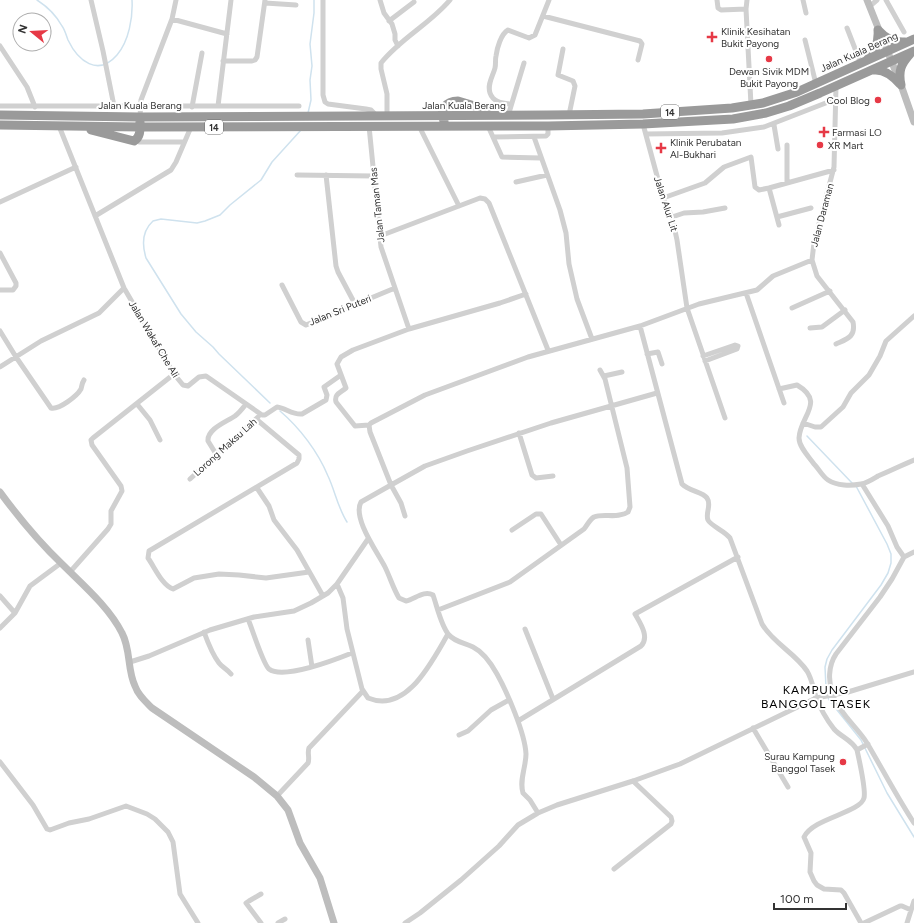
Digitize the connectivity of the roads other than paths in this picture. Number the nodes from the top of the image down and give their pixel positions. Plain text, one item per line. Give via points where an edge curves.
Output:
1 (90, 0) edge
2 (176, 0) edge
3 (231, 0) edge
4 (323, 0) edge
5 (380, 0) edge
6 (450, 0) edge
7 (549, 0) edge
8 (717, 0) edge
9 (747, 0) edge
10 (803, 0) edge
11 (878, 0) edge
12 (265, 1) edge
13 (887, 1) edge
14 (414, 2) dead end
15 (869, 2) edge
16 (296, 5) dead end
17 (746, 9) junction
18 (806, 13) dead end
19 (543, 16) junction
20 (172, 19) junction
21 (389, 21) junction
22 (847, 28) dead end
23 (878, 30) junction
24 (904, 32) dead end
25 (227, 34) junction
26 (805, 40) dead end
27 (911, 41) edge
28 (0, 46) edge
29 (398, 46) junction
30 (563, 50) dead end
31 (913, 51) edge
32 (887, 52) junction
33 (202, 54) dead end
34 (638, 60) dead end
35 (223, 61) junction
36 (891, 61) junction
37 (524, 63) dead end
38 (863, 63) junction
39 (870, 71) junction
40 (816, 84) junction
41 (901, 85) junction
42 (836, 86) junction
43 (836, 99) junction
44 (510, 104) junction
45 (751, 105) junction
46 (0, 106) edge
47 (114, 106) junction
48 (218, 106) junction
49 (271, 106) junction
50 (299, 106) dead end
51 (35, 107) junction
52 (140, 107) junction
53 (192, 107) junction
54 (0, 115) edge
55 (569, 115) junction
56 (271, 116) junction
57 (376, 116) junction
58 (387, 116) junction
59 (442, 116) junction
60 (507, 116) junction
61 (140, 117) junction
62 (674, 122) junction
63 (914, 122) edge
64 (643, 124) junction
65 (774, 124) junction
66 (0, 125) edge
67 (59, 126) junction
68 (79, 126) junction
69 (369, 126) junction
70 (419, 126) junction
71 (457, 126) junction
72 (488, 126) junction
73 (548, 126) junction
74 (140, 127) junction
75 (191, 127) junction
76 (646, 134) junction
77 (674, 134) junction
78 (493, 137) junction
79 (534, 137) junction
80 (136, 139) junction
81 (184, 142) junction
82 (787, 145) dead end
83 (778, 149) dead end
84 (541, 158) junction
85 (76, 167) junction
86 (834, 170) junction
87 (297, 175) dead end
88 (547, 175) junction
89 (326, 176) junction
90 (373, 176) junction
91 (516, 182) dead end
92 (787, 183) junction
93 (768, 188) junction
94 (663, 198) junction
95 (0, 202) edge
96 (459, 206) junction
97 (725, 208) dead end
98 (811, 208) dead end
99 (95, 216) junction
100 (672, 217) junction
101 (777, 217) junction
102 (779, 225) dead end
103 (380, 236) junction
104 (0, 252) edge
105 (812, 260) junction
106 (282, 285) dead end
107 (124, 288) junction
108 (395, 288) junction
109 (0, 290) edge
110 (830, 291) junction
111 (746, 293) junction
112 (526, 294) junction
113 (354, 304) junction
114 (686, 308) junction
115 (792, 308) dead end
116 (845, 310) junction
117 (914, 316) edge
118 (640, 326) junction
119 (409, 328) junction
120 (810, 328) dead end
121 (0, 331) edge
122 (592, 339) junction
123 (836, 344) dead end
124 (548, 350) junction
125 (647, 354) junction
126 (16, 357) junction
127 (704, 358) junction
128 (662, 364) dead end
129 (0, 367) edge
130 (600, 370) dead end
131 (622, 372) dead end
132 (174, 374) junction
133 (341, 375) junction
134 (604, 376) junction
135 (84, 380) dead end
136 (779, 389) junction
137 (657, 393) junction
138 (784, 403) dead end
139 (137, 404) junction
140 (246, 404) junction
141 (612, 405) junction
142 (259, 417) junction
143 (725, 418) dead end
144 (803, 423) junction
145 (369, 426) junction
146 (519, 433) junction
147 (160, 440) dead end
148 (216, 454) junction
149 (914, 460) edge
150 (553, 476) dead end
151 (190, 479) dead end
152 (862, 484) junction
153 (391, 485) junction
154 (257, 488) junction
155 (0, 492) edge
156 (405, 516) dead end
157 (512, 530) dead end
158 (368, 540) junction
159 (561, 545) junction
160 (914, 552) edge
161 (904, 557) junction
162 (738, 558) junction
163 (61, 563) junction
164 (70, 572) junction
165 (309, 572) junction
166 (337, 584) junction
167 (0, 596) edge
168 (323, 596) junction
169 (438, 610) junction
170 (15, 613) junction
171 (248, 618) junction
172 (0, 628) edge
173 (525, 629) dead end
174 (204, 632) junction
175 (448, 634) junction
176 (308, 640) dead end
177 (352, 653) junction
178 (130, 662) junction
179 (312, 667) junction
180 (914, 672) edge
181 (231, 674) dead end
182 (362, 692) junction
183 (832, 694) junction
184 (817, 698) junction
185 (553, 699) junction
186 (509, 700) junction
187 (518, 720) junction
188 (753, 728) junction
189 (459, 735) dead end
190 (867, 744) junction
191 (858, 748) junction
192 (0, 762) edge
193 (633, 781) junction
194 (788, 787) dead end
195 (277, 796) junction
196 (538, 813) junction
197 (914, 823) edge
198 (614, 869) dead end
199 (261, 894) dead end
200 (914, 901) edge
201 (911, 910) junction
202 (285, 919) dead end
203 (198, 923) edge
204 (261, 923) edge
205 (278, 923) edge
206 (334, 923) edge
207 (405, 923) edge
208 (862, 923) edge
209 (907, 923) edge

1 - 47 street
2 - 20 street
3 - 25 street
4 - 57 street via 325,102 372,110
5 - 21 street
6 - 29 street via 426,24
7 - 19 street
8 - 17 street via 718,8 721,10
9 - 17 street
10 - 18 street
11 - 15 street
12 - 16 street
12 - 35 street via 259,53 255,60
13 - 24 street
14 - 21 street
15 - 23 street
17 - 45 street
19 - 34 street via 640,41 642,44
19 - 44 street via 532,37 508,30 503,34 495,57 489,93 496,101
20 - 25 street
20 - 52 street
21 - 29 street
22 - 38 street
23 - 27 highway via 894,41
23 - 32 street
23 - 38 highway via 876,48
25 - 35 street
26 - 40 street
27 - 32 highway, Jalan Kuala Berang / 14
28 - 51 street via 27,87
29 - 58 street via 381,66 387,94
30 - 55 street via 558,75 573,81 575,86
31 - 36 highway, Jalan Kuala Berang / 14
31 - 41 highway via 901,66
32 - 36 street
32 - 38 highway, Jalan Kuala Berang / 14
33 - 53 street
35 - 48 street
36 - 39 highway, Jalan Kuala Berang / 14
36 - 41 street
37 - 44 street
38 - 40 highway, Jalan Kuala Berang / 14
39 - 41 highway via 888,72
39 - 42 highway, Jalan Kuala Berang / 14
40 - 45 highway, Jalan Kuala Berang / 14
41 - 63 street
42 - 43 street, Jalan Daraman
42 - 62 highway, Jalan Kuala Berang / 14 via 766,113 733,119
43 - 65 street
43 - 86 street, Jalan Daraman
44 - 60 street
45 - 55 highway, Jalan Kuala Berang / 14 via 642,114
46 - 51 street
47 - 51 street
47 - 52 street
48 - 49 street
48 - 53 street
49 - 50 street
49 - 56 street
52 - 53 street
52 - 61 street
54 - 61 highway, Jalan Kuala Berang / 14
55 - 60 highway, Jalan Kuala Berang / 14
56 - 57 highway, Jalan Kuala Berang / 14
56 - 61 highway, Jalan Kuala Berang / 14
57 - 58 highway, Jalan Kuala Berang / 14
58 - 59 highway, Jalan Kuala Berang / 14
59 - 60 highway, Jalan Kuala Berang / 14
59 - 60 highway via 444,106 452,101
59 - 71 highway via 445,123
61 - 74 highway
62 - 64 highway, Jalan Kuala Berang / 14
62 - 77 street
64 - 73 highway, Jalan Kuala Berang / 14
64 - 76 street, Jalan Alur Lit
65 - 77 street via 744,131
65 - 83 street
66 - 67 highway, Jalan Kuala Berang / 14
67 - 68 highway, Jalan Kuala Berang / 14
67 - 85 street, Jalan Wakaf Che Ali
68 - 74 highway, Jalan Kuala Berang / 14
68 - 80 highway via 130,140
69 - 70 highway, Jalan Kuala Berang / 14
69 - 75 highway, Jalan Kuala Berang / 14
69 - 90 street, Jalan Taman Mas
70 - 71 highway, Jalan Kuala Berang / 14
70 - 96 street
71 - 72 highway, Jalan Kuala Berang / 14
72 - 73 highway, Jalan Kuala Berang / 14
72 - 78 street
73 - 79 street via 547,135
74 - 75 highway, Jalan Kuala Berang / 14
74 - 80 highway
75 - 81 street
76 - 77 street
76 - 94 street, Jalan Alur Lit
78 - 79 street
78 - 84 street via 502,157
79 - 84 street
80 - 81 street via 139,142
81 - 99 street via 171,170
82 - 92 street
84 - 88 street
85 - 95 street
85 - 99 street, Jalan Wakaf Che Ali
86 - 92 street
86 - 105 street, Jalan Daraman via 814,242
87 - 89 street
88 - 91 street
88 - 122 street via 566,233 569,264 577,299
89 - 90 street
89 - 113 street via 336,266
90 - 103 street, Jalan Taman Mas
92 - 93 street
93 - 94 street via 759,190 755,187 751,157 724,167 698,186
93 - 101 street
94 - 100 street, Jalan Alur Lit
96 - 103 street
96 - 112 street via 480,198 488,200
97 - 100 street
98 - 101 street
99 - 107 street, Jalan Wakaf Che Ali
100 - 114 street, Jalan Alur Lit
101 - 102 street
103 - 108 street, Jalan Taman Mas via 381,247
104 - 109 street via 16,286 13,290
105 - 110 street, Jalan Daraman via 818,276
105 - 111 street via 773,276 759,288
106 - 113 street, Jalan Sri Puteri via 301,322 306,325
107 - 126 street via 99,313 41,341
107 - 132 street, Jalan Wakaf Che Ali
108 - 113 street, Jalan Sri Puteri
108 - 119 street, Jalan Taman Mas
110 - 115 street
110 - 116 street, Jalan Daraman
111 - 114 street
111 - 136 street
112 - 119 street
112 - 124 street
114 - 118 street
114 - 127 street, Jalan Alur Lit
116 - 120 street via 822,327
116 - 123 street, Jalan Daraman via 853,322 854,331 850,337
117 - 144 street via 886,341 874,369 851,393 843,408 821,427
118 - 122 street
118 - 125 street
119 - 133 street via 341,356 337,364
121 - 126 street
122 - 124 street
124 - 145 street via 425,395
125 - 128 street via 658,352
125 - 137 street
126 - 129 street
126 - 135 street via 51,408 60,407 74,396
127 - 127 street via 735,345 738,346 736,349
127 - 143 street, Jalan Alur Lit
130 - 134 street
131 - 134 street
132 - 139 street
132 - 140 street, Jalan Wakaf Che Ali via 186,386 202,375 206,376
133 - 142 street via 324,387 326,400 302,414 277,407
133 - 145 street via 346,388 337,394 336,402 355,426
134 - 141 street
136 - 138 street
136 - 144 street via 796,385 807,394 811,404
137 - 141 street
137 - 162 street via 682,484 707,498 708,520 728,535
139 - 147 street via 150,420
139 - 164 street via 91,440 122,491 111,511 111,524 108,530
140 - 142 street, Jalan Wakaf Che Ali
140 - 148 street via 208,436 208,441
141 - 146 street
141 - 159 street via 628,473 629,510 623,514 594,517 584,529
142 - 148 street, Lorong Maksu Lah
142 - 154 street, Jalan Wakaf Che Ali via 298,455 299,459 297,464
144 - 152 street via 799,440 801,446 822,474 834,483
145 - 153 street
146 - 150 street via 532,475 536,478
146 - 153 street via 436,461
148 - 151 street, Lorong Maksu Lah
149 - 152 street
152 - 161 street
153 - 156 street
153 - 158 street via 361,502 359,506
154 - 165 street via 269,506 274,520 297,550
154 - 165 street via 149,551 148,558 164,583 173,589 194,578 219,574 266,578
155 - 163 street via 16,514
157 - 159 street via 536,514 541,514
158 - 166 street
158 - 169 street via 400,598 406,601 430,594 433,595
159 - 169 street via 510,582
160 - 161 street
161 - 183 street via 884,591 831,662
162 - 184 street via 762,624 807,671
162 - 185 street via 635,614 645,636 643,643
163 - 164 street
163 - 170 street via 30,586
164 - 178 street via 95,597 119,627 128,648
165 - 168 street
166 - 168 street
166 - 177 street via 343,598
167 - 170 street
168 - 171 street via 294,611
169 - 175 street
170 - 172 street
171 - 174 street
171 - 179 street via 269,669 280,672
173 - 185 street
174 - 178 street
174 - 181 street via 214,656
175 - 182 street via 416,684 400,696 382,702 374,701
175 - 186 street via 481,653 496,673
176 - 179 street
177 - 179 street
177 - 182 street
178 - 195 street via 134,686 148,704 254,777
180 - 183 street via 848,692
182 - 195 street via 309,748 308,763
183 - 184 street
183 - 190 street
184 - 188 street
184 - 191 street via 835,730
185 - 187 street
186 - 187 street
186 - 189 street via 491,710 468,731
187 - 196 street via 526,750 522,789
188 - 193 street via 680,764
188 - 194 street
190 - 191 street
190 - 197 street
191 - 208 street via 865,791 864,800 858,806 815,826 806,832 804,837 811,853 810,872 814,881 824,890 841,890
192 - 203 street via 33,805 47,829 89,819 126,806 155,819 171,837 180,894
193 - 196 street
193 - 198 street via 671,817 672,821
195 - 206 street via 288,810 297,838 320,878
196 - 207 street via 518,826 461,880
199 - 204 street via 246,903
200 - 201 street
201 - 208 street via 900,906
201 - 209 street
202 - 205 street

